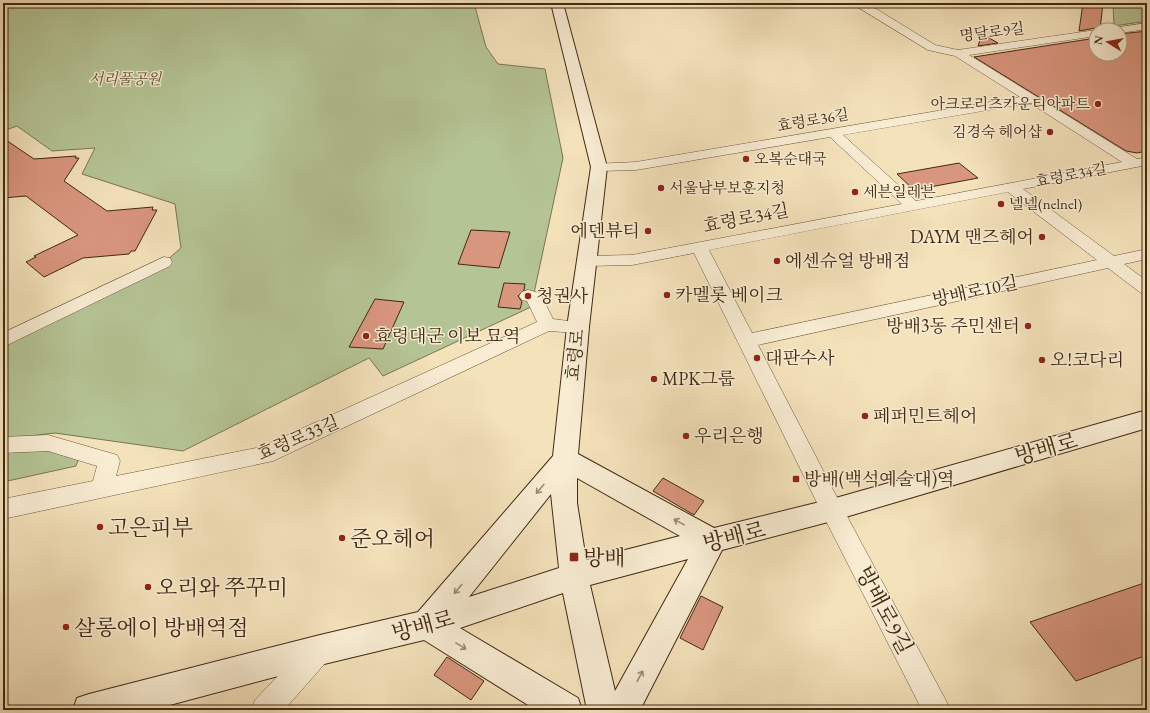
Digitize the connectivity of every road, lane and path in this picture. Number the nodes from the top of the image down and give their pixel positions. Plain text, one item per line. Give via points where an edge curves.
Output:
1 (557, 3) edge
2 (856, 3) edge
3 (1147, 26) edge
4 (1128, 29) edge
5 (1088, 34) edge
6 (958, 53) junction
7 (1032, 99) junction
8 (833, 132) junction
9 (1140, 162) edge
10 (599, 167) junction
11 (1010, 187) junction
12 (913, 206) junction
13 (699, 246) junction
14 (1147, 254) edge
15 (586, 261) junction
16 (164, 262) dead end
17 (1111, 262) junction
18 (1147, 289) edge
19 (528, 296) dead end
20 (547, 325) junction
21 (578, 327) junction
22 (3, 341) edge
23 (746, 341) junction
24 (1147, 419) edge
25 (3, 445) edge
26 (565, 459) junction
27 (102, 489) junction
28 (3, 510) edge
29 (832, 510) junction
30 (713, 541) junction
31 (574, 576) junction
32 (427, 626) junction
33 (320, 650) junction
34 (89, 710) edge
35 (264, 710) edge
36 (566, 710) edge
37 (603, 710) edge
38 (622, 710) edge
39 (937, 710) edge

1 - 10 main road, 효령로
2 - 6 street, 명달로9길 via 932,48
3 - 4 street
5 - 6 street, 명달로9길
6 - 7 street, 효령로34길
7 - 8 street, 효령로36길
7 - 9 street, 효령로34길
8 - 10 street, 효령로36길 via 636,166
8 - 12 street
9 - 11 street, 효령로34길
10 - 15 main road, 효령로
11 - 12 street, 효령로34길
11 - 17 street
12 - 13 street, 효령로34길
13 - 15 street, 효령로34길 via 632,260
13 - 23 street
14 - 17 street, 방배로10길
15 - 21 main road, 효령로
16 - 22 street
17 - 18 street
17 - 23 street, 방배로10길
19 - 20 street via 534,297
20 - 21 street, 효령로33길
20 - 27 street, 효령로33길 via 265,455
21 - 26 main road, 효령로
23 - 29 street
24 - 29 main road, 방배로
25 - 27 street via 48,443 109,461
30 -> 26 main road
26 - 31 main road, 효령로 via 564,503
26 -> 32 main road
27 - 28 street, 효령로33길
29 - 30 main road, 방배로
29 - 39 street, 방배로9길
30 - 31 main road, 방배로
38 -> 30 main road
31 - 32 main road, 방배로
31 - 37 main road, 효령로
32 - 33 main road, 방배로
32 -> 36 main road
33 - 34 main road, 방배로
33 - 35 street

